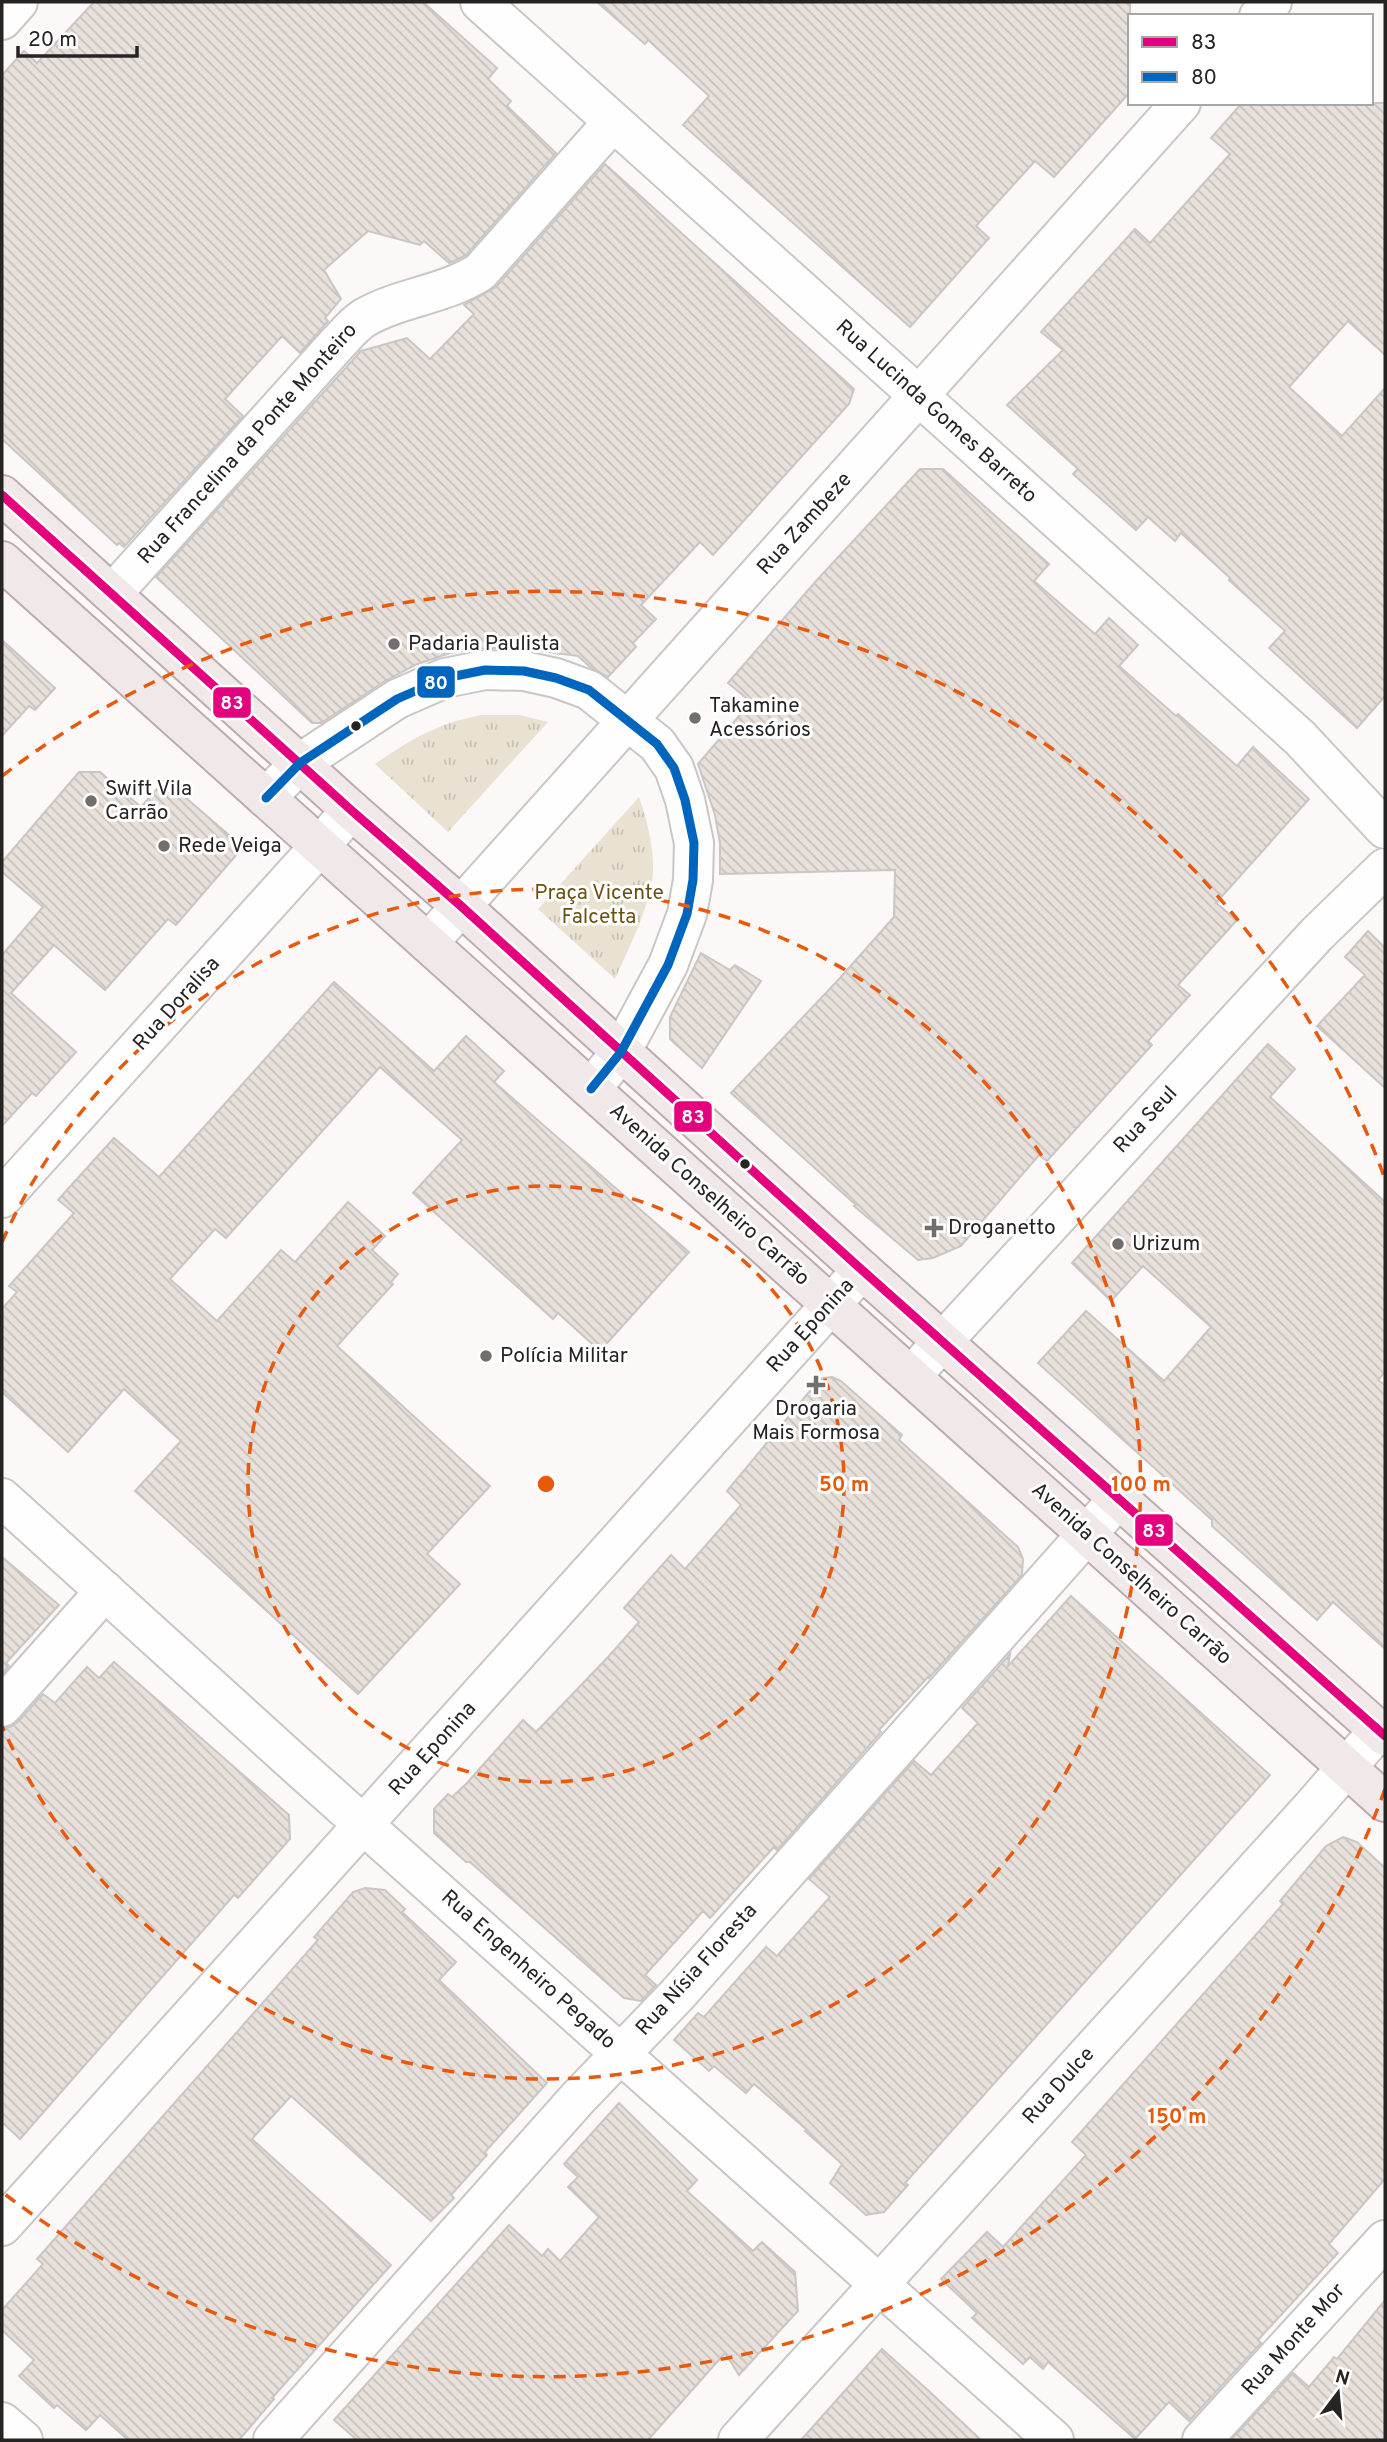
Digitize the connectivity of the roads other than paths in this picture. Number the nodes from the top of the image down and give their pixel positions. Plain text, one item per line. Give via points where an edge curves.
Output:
1 (18, 2) edge
2 (480, 2) edge
3 (2, 20) edge
4 (1179, 105) edge
5 (613, 121) junction
6 (919, 397) junction
7 (2, 495) edge
8 (2, 561) edge
9 (111, 594) junction
10 (629, 721) junction
11 (300, 763) junction
12 (266, 798) junction
13 (351, 810) junction
14 (1385, 829) edge
15 (320, 846) junction
16 (1385, 868) edge
17 (461, 906) junction
18 (428, 943) junction
19 (621, 1052) junction
20 (591, 1089) junction
21 (2, 1198) edge
22 (862, 1270) junction
23 (830, 1304) junction
24 (943, 1341) junction
25 (911, 1376) junction
26 (1119, 1497) junction
27 (2, 1498) edge
28 (1086, 1534) junction
29 (105, 1591) junction
30 (2, 1707) edge
31 (1382, 1733) edge
32 (1347, 1768) junction
33 (1385, 1802) edge
34 (365, 1825) junction
35 (621, 2052) junction
36 (2, 2227) edge
37 (1385, 2240) edge
38 (880, 2284) junction
39 (2, 2422) edge
40 (23, 2440) edge
41 (273, 2440) edge
42 (738, 2440) edge
43 (1054, 2440) edge
44 (1202, 2440) edge

1 - 3 street
2 - 5 street, Rua Lucinda Gomes Barreto
4 - 6 street, Rua Zambeze
5 - 6 street, Rua Lucinda Gomes Barreto
5 - 9 street, Rua Francelina da Ponte Monteiro via 480,272 463,283 361,320
6 - 10 street, Rua Zambeze
6 - 14 street, Rua Lucinda Gomes Barreto via 1300,738
7 - 9 main road
8 - 12 main road, Avenida Conselheiro Carrão
9 - 11 main road
10 - 11 street via 589,690 556,678 485,670 445,678 397,699
10 - 17 street, Rua Zambeze
10 - 19 street via 657,744 674,768 694,843 687,914 668,965
11 - 12 street
11 - 13 main road
12 - 15 main road, Avenida Conselheiro Carrão
13 - 15 street, Rua Doralisa
13 - 17 main road
15 - 18 main road, Avenida Conselheiro Carrão
15 - 21 street, Rua Doralisa
16 - 24 street, Rua Seul via 1317,934
17 - 18 street, Rua Zambeze
17 - 19 main road
18 - 20 main road, Avenida Conselheiro Carrão
19 - 20 street
19 - 22 main road
20 - 23 main road, Avenida Conselheiro Carrão
22 - 23 street, Rua Eponina
22 - 24 main road
23 - 25 main road, Avenida Conselheiro Carrão
23 - 34 street, Rua Eponina
24 - 25 street, Rua Seul
24 - 26 main road
25 - 28 main road, Avenida Conselheiro Carrão
26 - 28 street, Rua Nísia Floresta
26 - 31 main road
27 - 29 street, Rua Engenheiro Pegado
28 - 32 main road, Avenida Conselheiro Carrão
28 - 35 street, Rua Nísia Floresta via 677,1995
29 - 30 street
29 - 34 street, Rua Engenheiro Pegado
31 - 32 street, Rua Dulce
32 - 33 main road, Avenida Conselheiro Carrão
32 - 38 street, Rua Dulce
34 - 35 street, Rua Engenheiro Pegado
34 - 36 street, Rua Eponina
35 - 38 street, Rua Engenheiro Pegado
35 - 41 street, Rua Nísia Floresta
37 - 44 street, Rua Monte Mor
38 - 42 street, Rua Dulce
38 - 43 street, Rua Engenheiro Pegado
39 - 40 street

